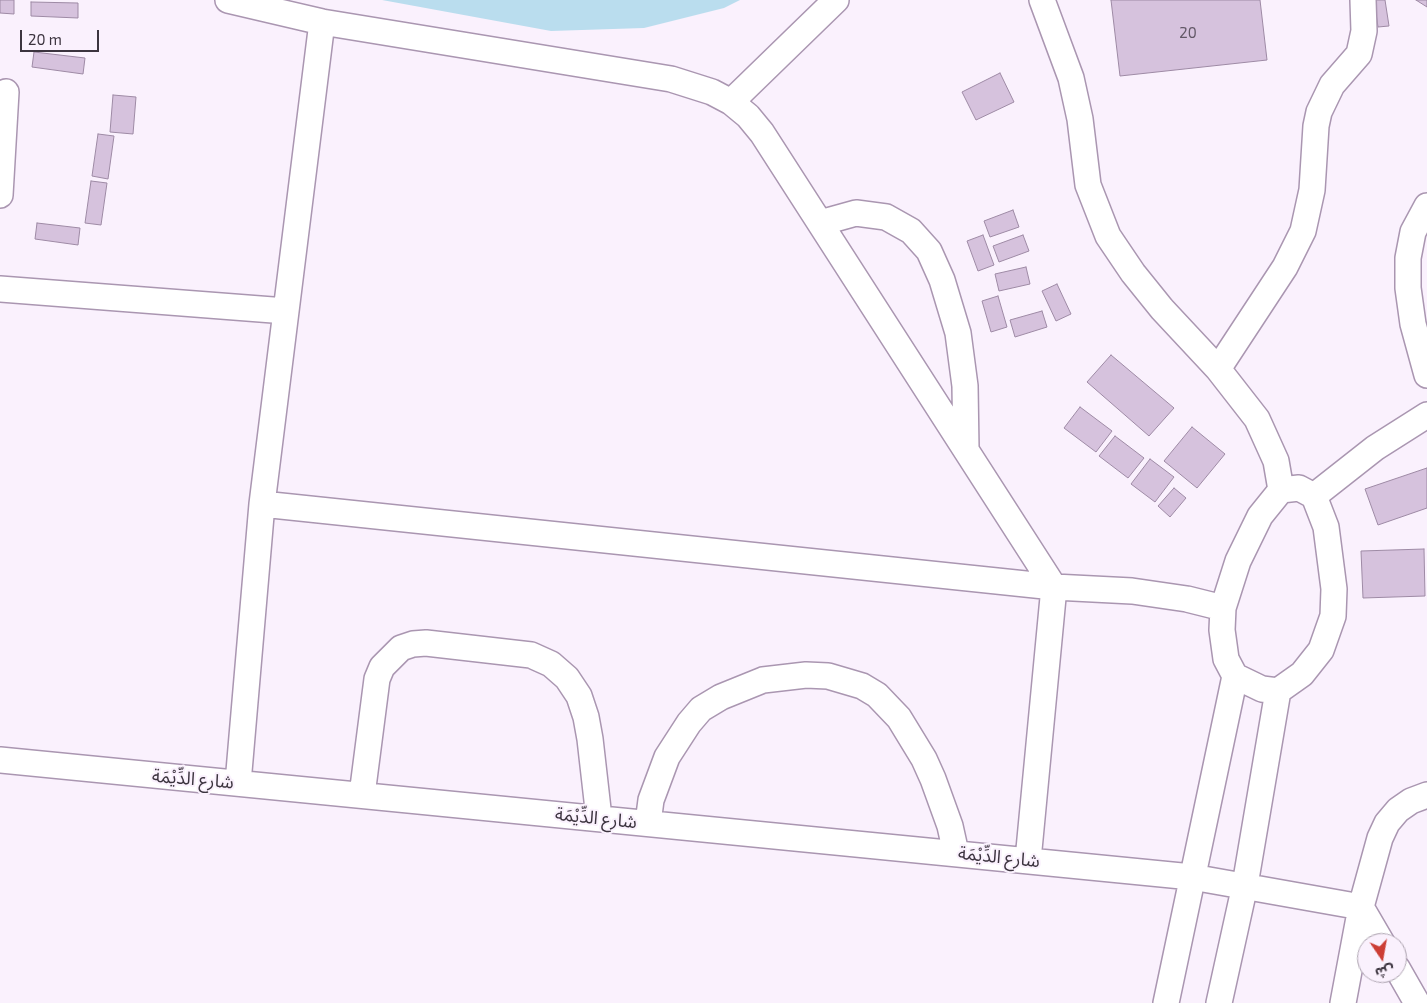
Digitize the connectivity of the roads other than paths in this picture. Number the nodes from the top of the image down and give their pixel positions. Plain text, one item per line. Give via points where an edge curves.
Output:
1 (228, 0) edge
2 (836, 0) edge
3 (1042, 0) edge
4 (1363, 0) edge
5 (322, 22) junction
6 (6, 92) dead end
7 (731, 102) junction
8 (0, 194) edge
9 (1427, 206) edge
10 (820, 223) junction
11 (0, 289) edge
12 (286, 311) junction
13 (1218, 369) junction
14 (1427, 374) edge
15 (1427, 416) edge
16 (966, 449) junction
17 (1281, 490) junction
18 (1314, 496) junction
19 (262, 504) junction
20 (1054, 587) junction
21 (1223, 608) junction
22 (1235, 676) junction
23 (1278, 691) junction
24 (0, 760) edge
25 (238, 783) junction
26 (362, 795) junction
27 (1427, 795) edge
28 (599, 818) junction
29 (648, 823) junction
30 (956, 853) junction
31 (1028, 860) junction
32 (1192, 877) junction
33 (1245, 885) junction
34 (1362, 907) junction
35 (1376, 933) edge
36 (1406, 983) edge
37 (1166, 1003) edge
38 (1219, 1003) edge
39 (1343, 1003) edge
40 (1418, 1003) edge

1 - 5 lane
2 - 7 lane
3 - 13 lane via 1070,78 1080,119 1088,185 1108,236 1162,309
4 - 13 lane via 1364,31 1358,54 1332,86 1319,112 1312,190 1303,231 1285,267
5 - 7 lane via 671,80 712,92
5 - 12 lane
6 - 8 lane
7 - 10 lane via 762,134
9 - 14 lane via 1413,232 1408,258 1413,324
10 - 16 lane
10 - 16 lane via 856,213 886,217 911,231 929,251 942,280 958,333 965,386
11 - 12 lane
12 - 19 lane
13 - 17 lane via 1257,419 1276,462
15 - 18 lane via 1375,448
16 - 20 lane
17 - 18 lane via 1299,488
17 - 21 lane via 1260,516 1245,546
18 - 23 lane via 1326,527 1329,546 1334,589 1332,616 1321,650 1302,674
19 - 20 lane
19 - 25 lane
20 - 21 lane via 1132,591
20 - 31 lane
21 - 22 lane via 1223,645
22 - 23 lane via 1262,689
22 - 32 lane
23 - 33 lane
24 - 25 lane, شارع الدِّيْمَة
25 - 26 lane, شارع الدِّيْمَة
26 - 28 lane, شارع الدِّيْمَة
26 - 28 lane via 379,673 390,656 400,648 426,642 531,655 551,664 568,678 580,696 586,717
27 - 34 lane via 1398,810 1387,823
28 - 29 lane, شارع الدِّيْمَة
29 - 30 lane, شارع الدِّيْمَة
29 - 30 lane via 651,800 667,757 678,737 702,709 721,697 763,680 828,676 862,686 890,706 900,718 933,779
30 - 31 lane, شارع الدِّيْمَة
31 - 32 lane, شارع الدِّيْمَة
32 - 33 lane, شارع الدِّيْمَة
32 - 37 lane
33 - 34 lane, شارع الدِّيْمَة
33 - 38 lane
34 - 35 lane
34 - 39 lane
36 - 40 lane

